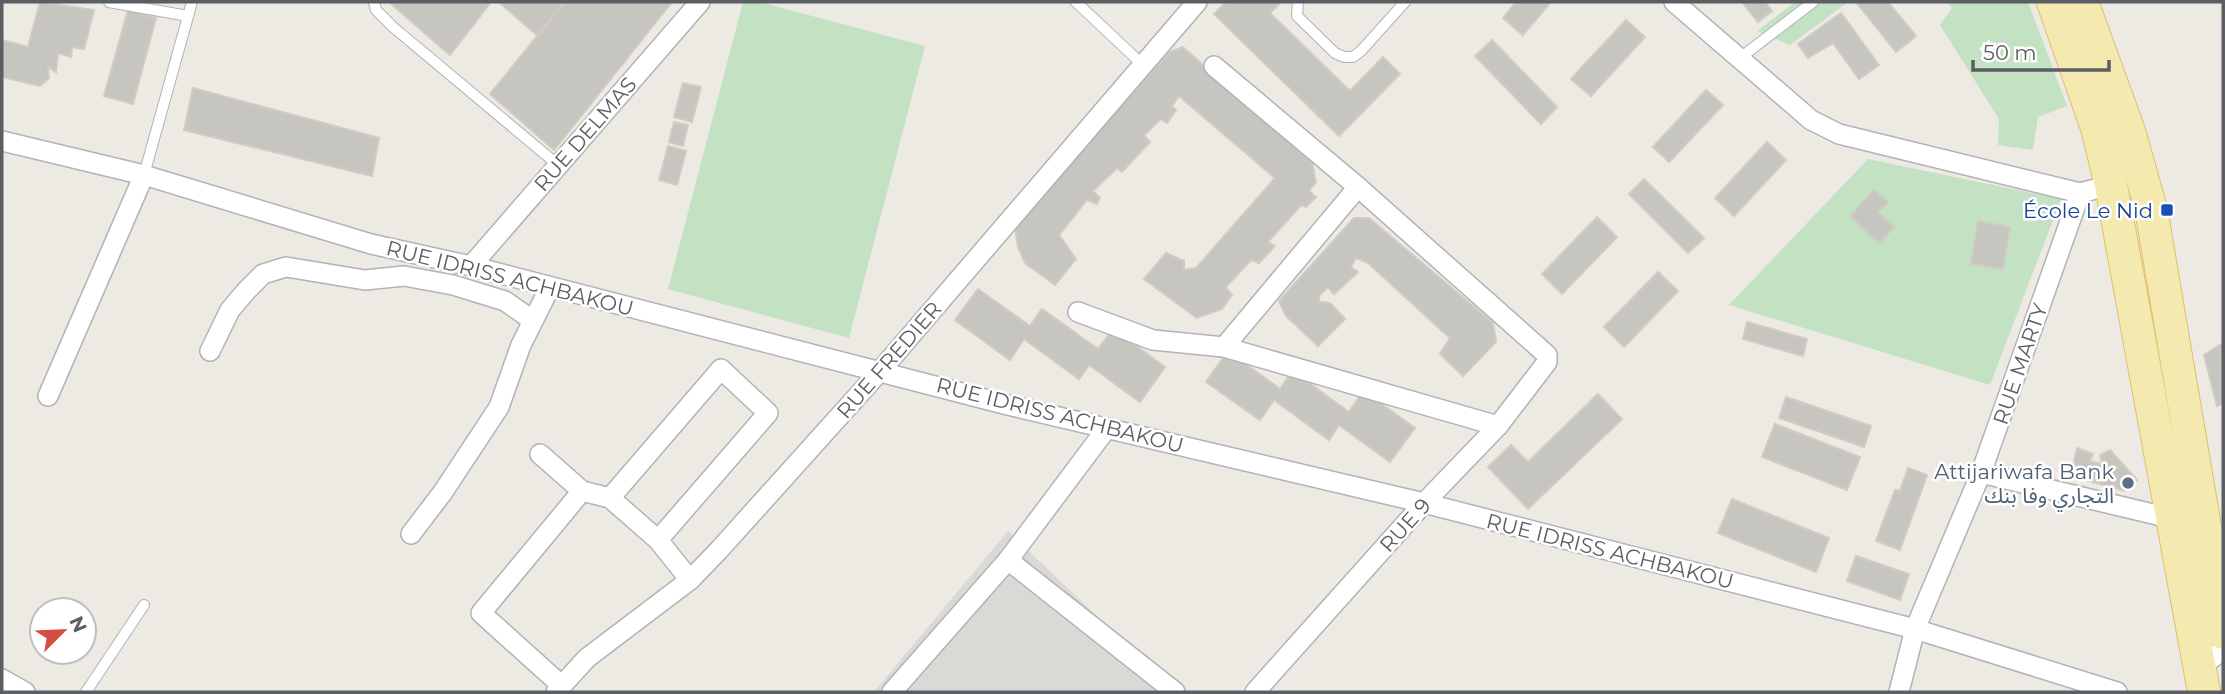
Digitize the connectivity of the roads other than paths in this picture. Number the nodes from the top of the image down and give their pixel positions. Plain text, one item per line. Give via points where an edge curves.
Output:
1 (109, 2) edge
2 (192, 2) edge
3 (374, 2) edge
4 (700, 2) edge
5 (1076, 2) edge
6 (1196, 2) edge
7 (1298, 2) edge
8 (1405, 2) edge
9 (1674, 2) edge
10 (1813, 2) edge
11 (2053, 2) edge
12 (2082, 2) edge
13 (188, 16) junction
14 (1740, 58) junction
15 (1143, 65) junction
16 (1214, 66) dead end
17 (2, 141) edge
18 (558, 165) junction
19 (144, 175) junction
20 (2111, 185) junction
21 (1358, 187) junction
22 (2080, 193) junction
23 (471, 266) junction
24 (550, 287) junction
25 (1077, 313) dead end
26 (532, 320) junction
27 (1224, 347) junction
28 (210, 351) dead end
29 (881, 370) junction
30 (48, 396) dead end
31 (1497, 426) junction
32 (1107, 428) junction
33 (540, 454) dead end
34 (1982, 473) junction
35 (582, 491) junction
36 (610, 498) junction
37 (1424, 503) junction
38 (2170, 517) junction
39 (411, 534) dead end
40 (658, 540) junction
41 (1008, 561) junction
42 (690, 580) junction
43 (144, 604) dead end
44 (1915, 629) junction
45 (2223, 633) edge
46 (2209, 670) edge
47 (2, 678) edge
48 (559, 688) edge
49 (900, 690) edge
50 (25, 692) edge
51 (86, 692) edge
52 (1175, 692) edge
53 (1255, 692) edge
54 (1899, 692) edge
55 (2117, 692) edge

1 - 13 lane
2 - 13 lane
3 - 18 lane via 393,27
4 - 18 street, RUE DELMAS
5 - 15 lane
6 - 15 street, RUE FREDIER
7 - 8 lane via 1302,24 1344,58 1362,51
9 - 14 street
10 - 14 lane
11 - 20 main road via 2097,128
12 - 45 main road via 2129,131 2151,208
13 - 19 lane
14 - 22 street via 1811,120 1839,134
15 - 29 street, RUE FREDIER
16 - 21 street
17 - 19 street, RUE IDRISS ACHBAKOU
18 - 23 street, RUE DELMAS
19 - 23 street, RUE IDRISS ACHBAKOU via 371,244
19 - 30 street
20 - 22 street
20 - 38 main road
21 - 27 street
21 - 31 street, RUE 9 via 1547,355 1547,362
22 - 34 street, RUE MARTY
23 - 24 street, RUE IDRISS ACHBAKOU
24 - 26 street
24 - 29 street, RUE IDRISS ACHBAKOU
25 - 27 street via 1153,340
26 - 28 street via 505,301 453,285 404,276 365,280 286,267 263,274 247,290 230,310
26 - 39 street via 499,407
27 - 31 street
29 - 32 street, RUE IDRISS ACHBAKOU
29 - 42 street, RUE FREDIER
31 - 37 street, RUE 9
32 - 37 street, RUE IDRISS ACHBAKOU
32 - 41 street
33 - 35 street
34 - 38 street
34 - 44 street, RUE MARTY
35 - 36 street
35 - 48 street via 481,612
36 - 40 street
36 - 40 street via 721,369 768,413
37 - 44 street, RUE IDRISS ACHBAKOU
37 - 53 street, RUE 9
38 - 46 main road
40 - 42 street
41 - 49 street
41 - 52 street
42 - 48 street, RUE FREDIER via 596,650
43 - 51 lane
44 - 54 street, RUE MARTY
44 - 55 street, RUE IDRISS ACHBAKOU
47 - 50 street

